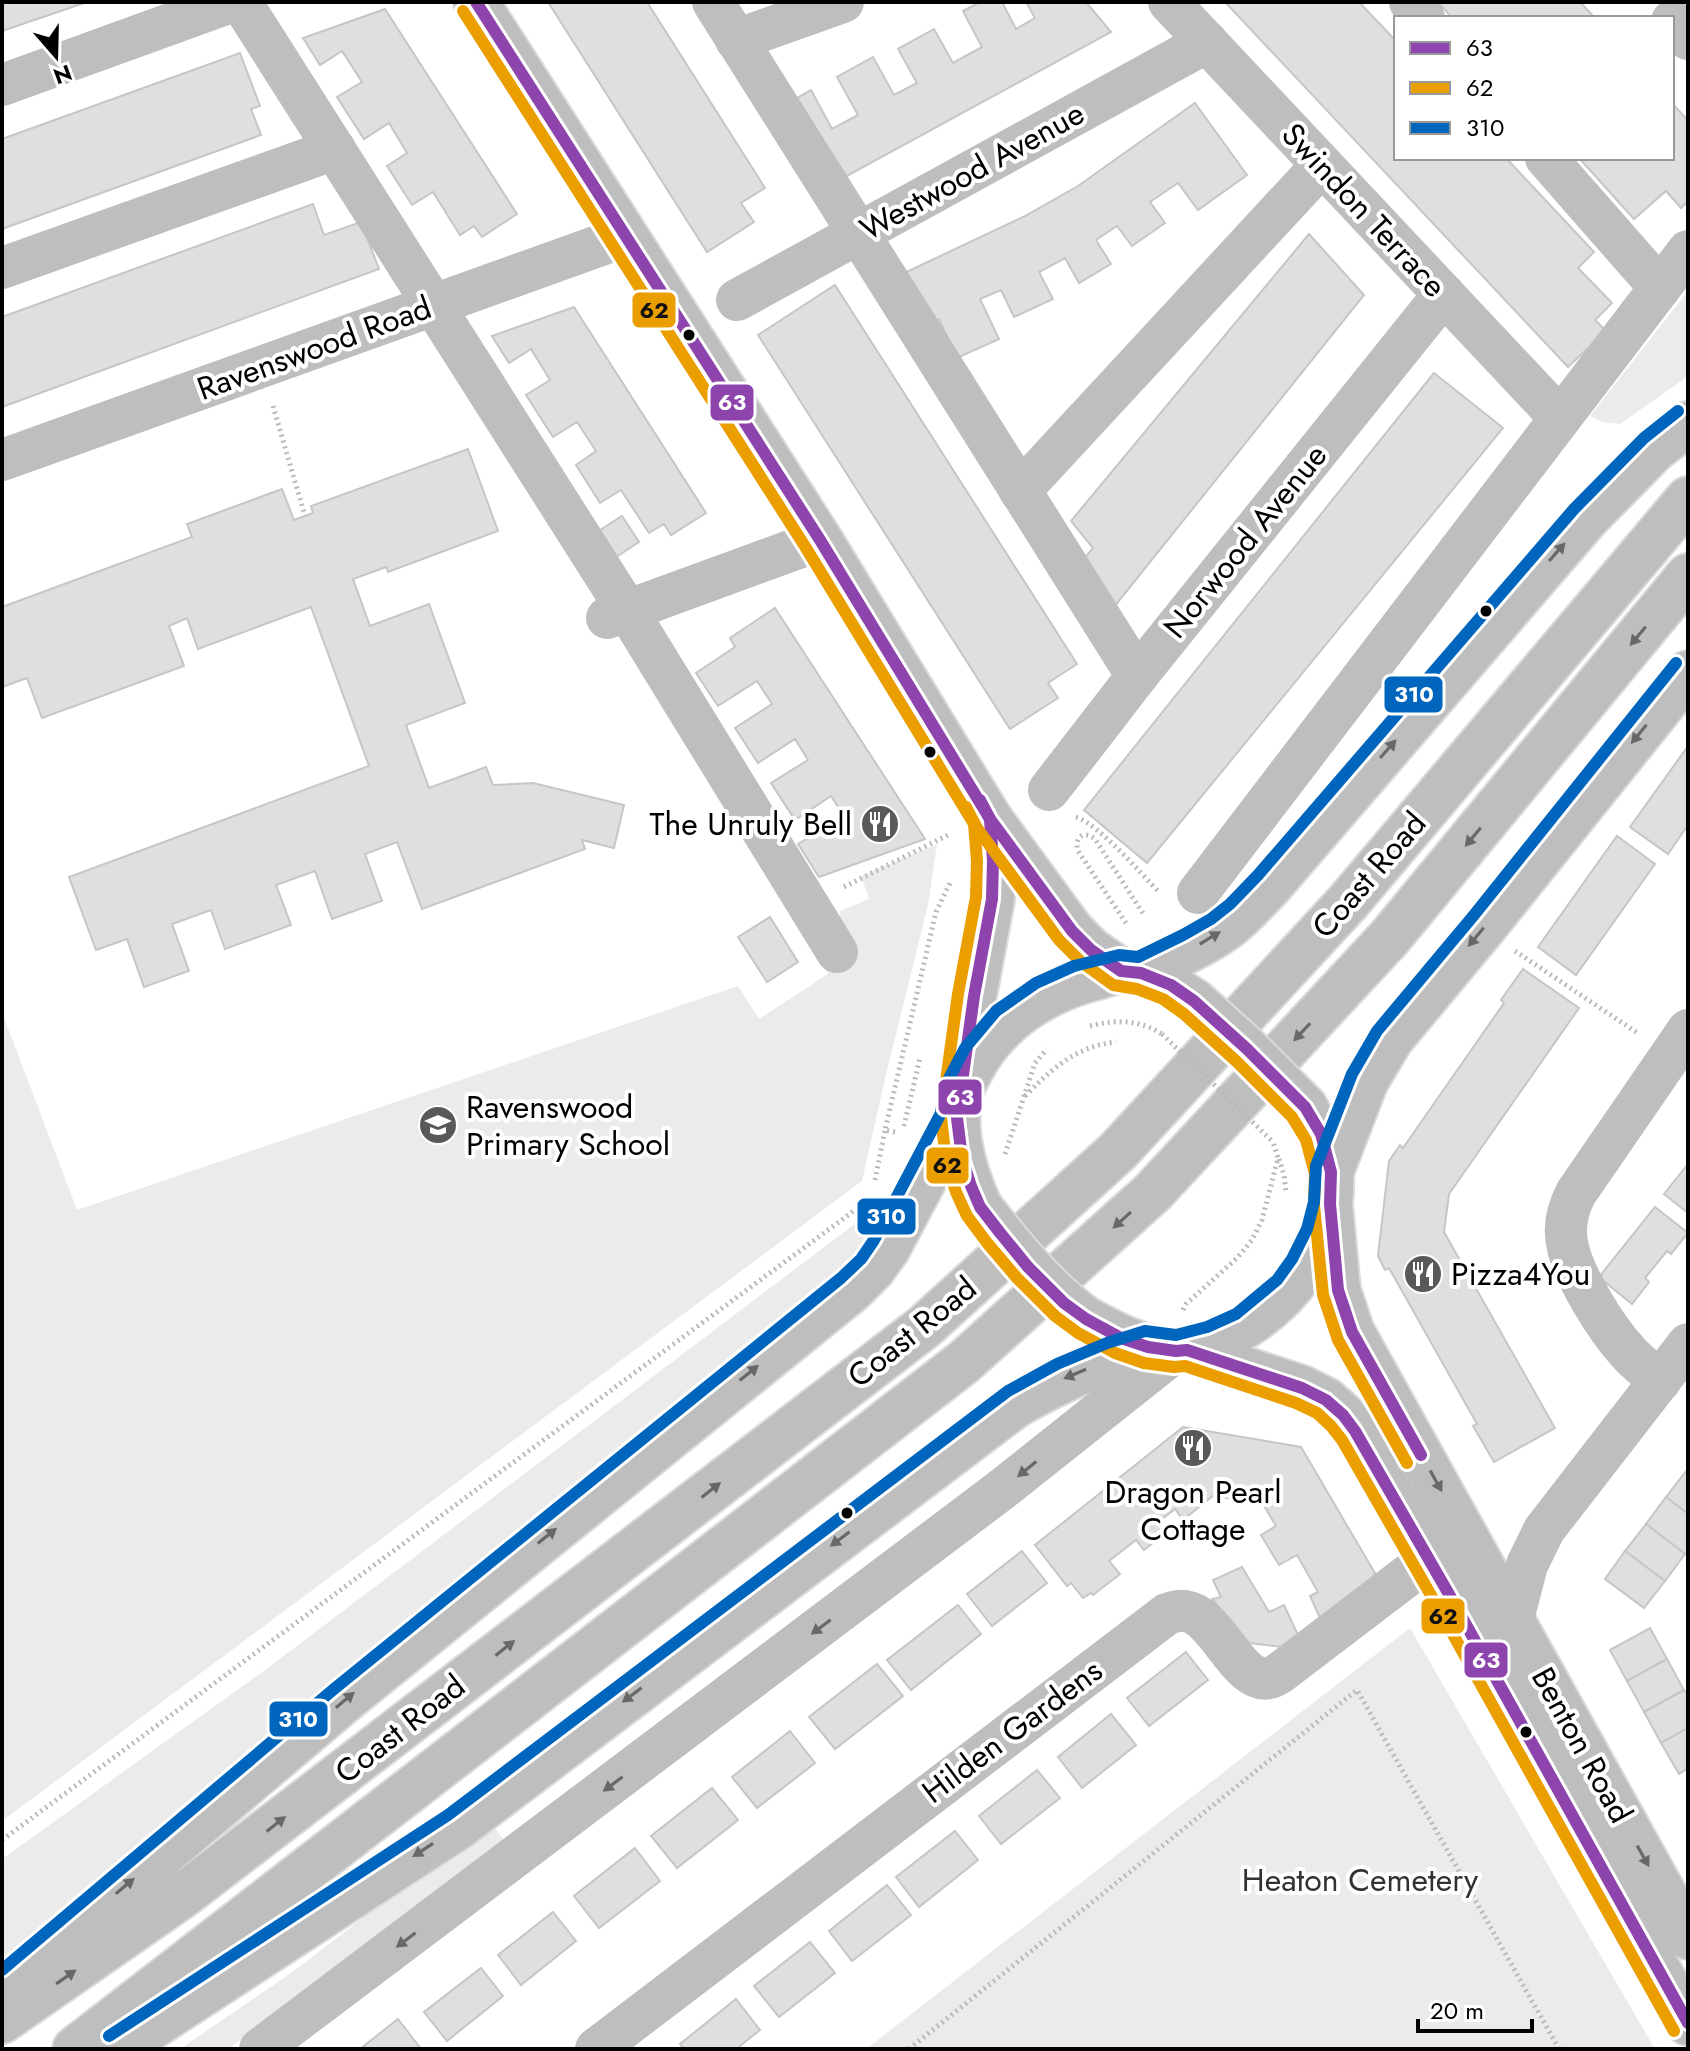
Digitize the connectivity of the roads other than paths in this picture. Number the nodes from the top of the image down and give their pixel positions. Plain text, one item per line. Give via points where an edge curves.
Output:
1 (231, 2) edge
2 (241, 2) edge
3 (476, 2) edge
4 (713, 2) edge
5 (843, 2) edge
6 (1169, 2) edge
7 (1674, 23) edge
8 (1688, 39) edge
9 (736, 40) junction
10 (1207, 42) junction
11 (2, 85) edge
12 (335, 149) junction
13 (1548, 160) edge
14 (1322, 165) junction
15 (858, 234) junction
16 (626, 236) junction
17 (1688, 251) edge
18 (2, 268) edge
19 (1660, 288) junction
20 (1444, 294) junction
21 (737, 300) dead end
22 (434, 305) junction
23 (1560, 418) junction
24 (1688, 424) edge
25 (2, 460) edge
26 (1020, 491) junction
27 (1688, 499) edge
28 (820, 540) junction
29 (1688, 576) edge
30 (617, 614) junction
31 (1688, 673) edge
32 (1137, 676) junction
33 (1049, 790) road end
34 (987, 813) junction
35 (1184, 898) road end
36 (837, 952) dead end
37 (1131, 972) junction
38 (1679, 1042) edge
39 (959, 1105) junction
40 (1331, 1188) junction
41 (1173, 1341) junction
42 (1678, 1361) edge
43 (1544, 1530) junction
44 (1468, 1539) junction
45 (1428, 1560) junction
46 (1513, 1619) junction
47 (1688, 1937) edge
48 (2, 1991) edge
49 (2, 2021) edge
50 (1688, 2023) edge
51 (272, 2046) edge
52 (75, 2049) edge
53 (118, 2049) edge
54 (596, 2049) edge

1 - 11 street
2 - 12 street
3 - 16 main road, Benton Road
4 - 9 street
5 - 9 street
6 - 10 street, Swindon Terrace
7 - 8 street
9 - 15 street
10 - 14 street, Swindon Terrace
10 - 15 street, Westwood Avenue
12 - 18 street
12 - 22 street
13 - 19 street
14 - 20 street, Swindon Terrace
14 - 26 street
15 - 21 street, Westwood Avenue
15 - 26 street
16 - 22 street, Ravenswood Road
16 - 28 main road, Benton Road
17 - 19 street
19 - 23 street
20 - 23 street, Swindon Terrace
20 - 32 street, Norwood Avenue
22 - 25 street, Ravenswood Road
22 - 30 street
23 - 35 street
37 -> 24 main road via 1191,949 1241,916 1586,519 1655,449
26 - 32 street
49 -> 27 main road, Coast Road via 182,1896 924,1327 1096,1172 1348,902
28 - 30 street
28 - 34 main road, Benton Road
29 -> 52 main road, Coast Road via 1390,937 1153,1192 964,1362
30 - 36 street
31 -> 40 main road via 1391,1039 1366,1081
32 - 33 street, Norwood Avenue
34 - 37 main road, Benton Road via 1072,931 1091,950
34 - 39 main road via 992,899
37 - 39 main road via 1080,981 1007,1022 979,1055
37 - 40 main road, Benton Road, bridge via 1171,985 1194,1001 1305,1107 1321,1134
38 - 42 street via 1576,1193 1566,1225 1574,1266 1627,1351 1642,1367
39 - 41 main road, Benton Road, bridge via 962,1158 980,1207 1028,1267 1064,1303 1121,1338
48 -> 39 main road via 344,1701 852,1290 888,1248
40 - 41 main road via 1322,1235 1289,1291 1244,1328 1213,1342
40 -> 44 main road, Benton Road via 1338,1290 1352,1332
41 - 45 main road, Benton Road via 1326,1400 1355,1431
41 -> 51 street via 1001,1490
41 -> 53 main road via 1112,1358 1016,1405 457,1828
42 - 43 street
43 - 44 street via 1505,1544
43 - 46 street via 1527,1565
44 - 46 main road, Benton Road
45 - 50 main road, Benton Road
45 - 54 street, Hilden Gardens via 1270,1678 1248,1672 1196,1614 1167,1614
46 -> 47 main road, Benton Road

